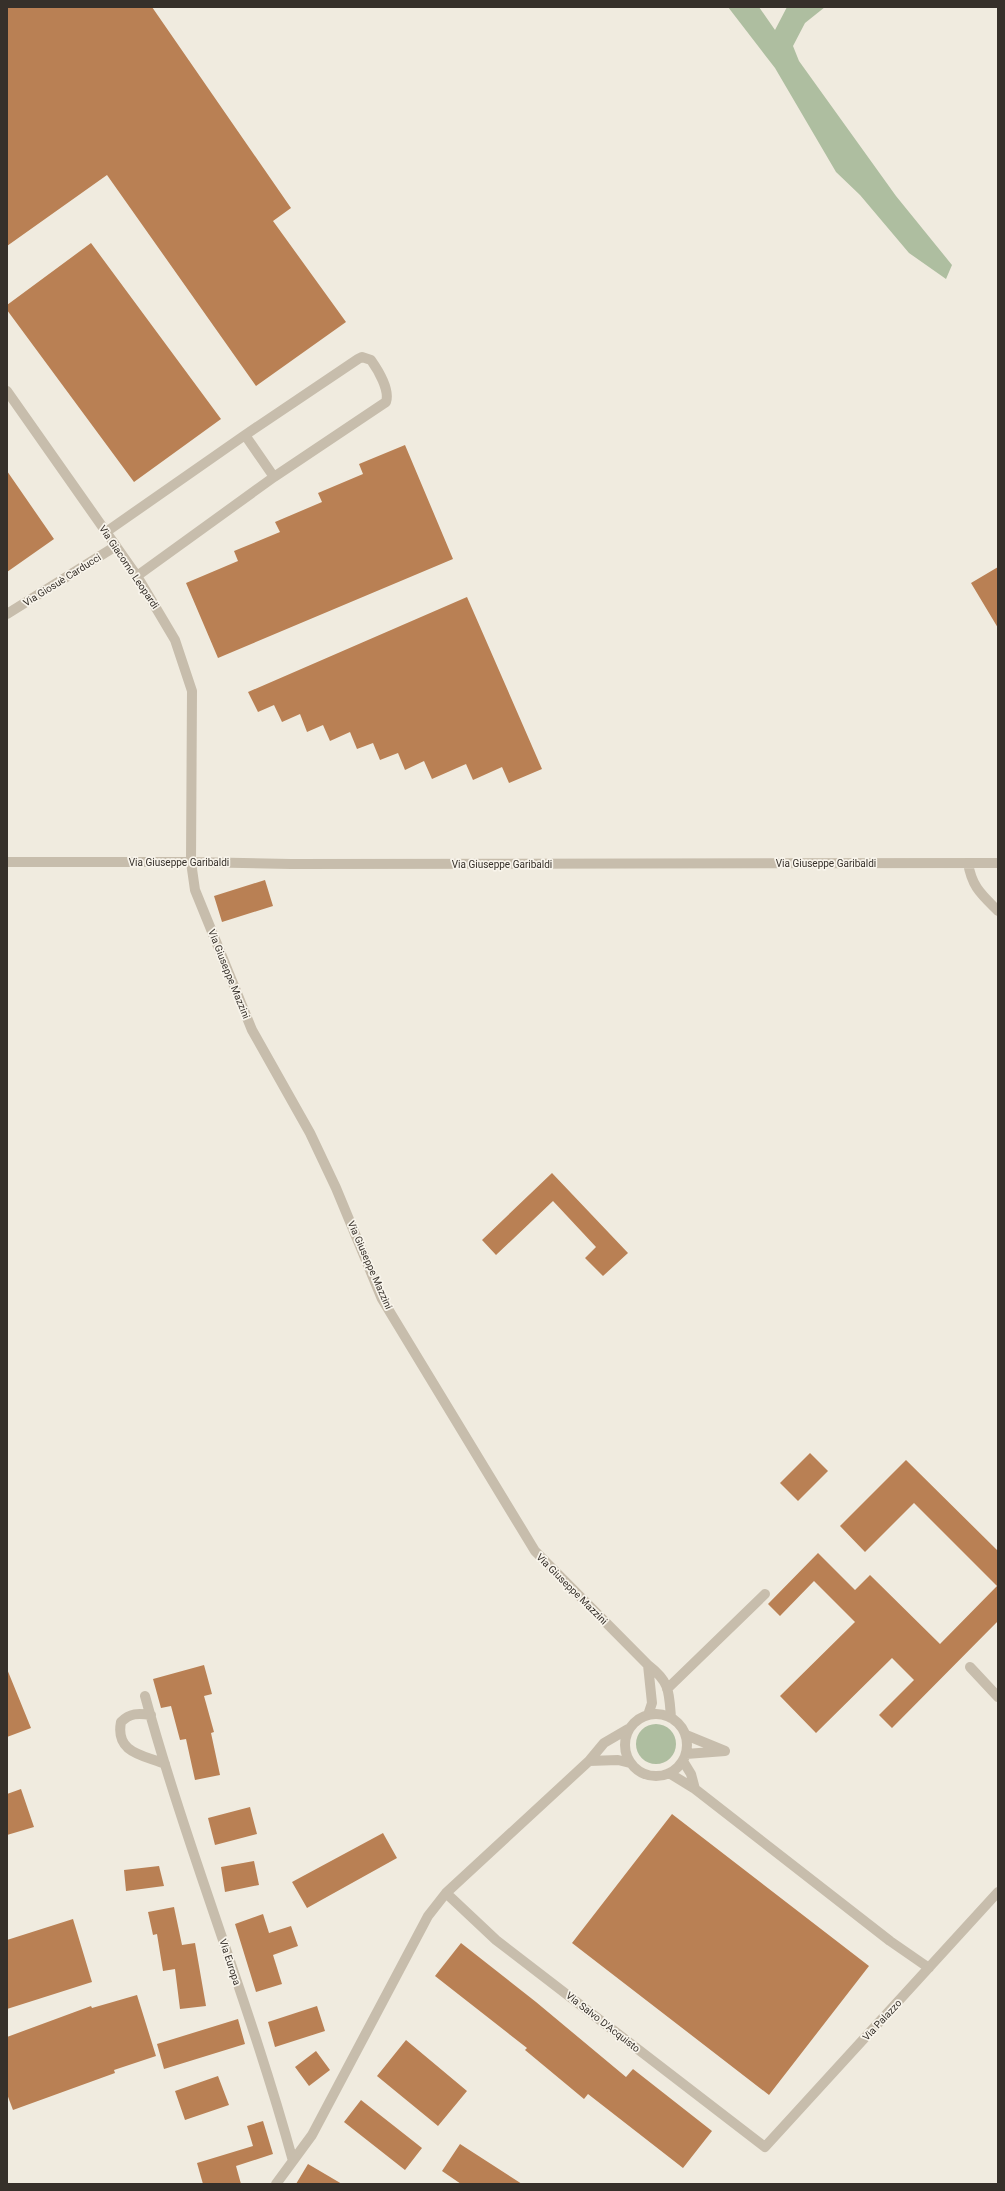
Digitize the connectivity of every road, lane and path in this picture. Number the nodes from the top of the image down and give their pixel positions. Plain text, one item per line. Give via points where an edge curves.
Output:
1 (7, 391) edge
2 (245, 435) junction
3 (274, 477) junction
4 (106, 532) junction
5 (116, 546) junction
6 (137, 576) junction
7 (7, 614) edge
8 (7, 862) edge
9 (191, 862) junction
10 (968, 863) junction
11 (998, 863) edge
12 (998, 911) edge
13 (765, 1594) dead end
14 (648, 1665) junction
15 (970, 1668) dead end
16 (667, 1689) junction
17 (145, 1696) dead end
18 (998, 1697) edge
19 (151, 1715) junction
20 (648, 1715) junction
21 (671, 1718) junction
22 (628, 1729) junction
23 (686, 1735) junction
24 (684, 1758) junction
25 (589, 1761) junction
26 (630, 1763) junction
27 (165, 1764) junction
28 (669, 1774) junction
29 (695, 1789) junction
30 (998, 1892) edge
31 (446, 1893) junction
32 (929, 1968) junction
33 (765, 2147) joint
34 (293, 2161) junction
35 (276, 2184) edge

1 - 4 street, Via Giacomo Leopardi
2 - 3 street
2 - 3 street via 358,359 368,358 374,364 388,396 386,402
2 - 4 street
3 - 6 street
4 - 5 street, Via Giacomo Leopardi
5 - 6 street, Via Giacomo Leopardi
5 - 7 street, Via Giosuè Carducci
6 - 9 street, Via Giacomo Leopardi via 175,640 192,691
8 - 9 street, Via Giuseppe Garibaldi
9 - 10 street, Via Giuseppe Garibaldi
9 - 14 street, Via Giuseppe Mazzini via 195,890 252,1030 310,1133 382,1299 535,1551
10 - 11 street, Via Giuseppe Garibaldi
10 - 12 street via 970,878 978,891
13 - 16 street
14 - 16 street, Via Giuseppe Mazzini via 662,1676
14 - 20 street via 652,1703
15 - 18 street
16 - 21 street, Via Giuseppe Mazzini
17 - 19 street, Via Europa
19 - 27 street, Via Europa
19 - 27 street via 137,1713 127,1716 121,1722 120,1737 123,1745 129,1750
20 - 21 street via 660,1714
20 - 22 street via 636,1720
21 - 23 street via 680,1725
22 - 25 street via 604,1744
22 - 26 street via 624,1746
23 - 24 street
23 - 24 street via 726,1751
24 - 28 street
24 - 29 street
25 - 26 street via 618,1760
25 - 31 street
26 - 28 street via 641,1773 655,1776
27 - 34 street, Via Europa
28 - 29 street
29 - 32 street via 890,1941
30 - 32 street, Via Palazzo
31 - 33 street, Via Salvo D'Acquisto via 496,1940
31 - 34 street via 428,1916 312,2134
32 - 33 street, Via Palazzo
34 - 35 street

